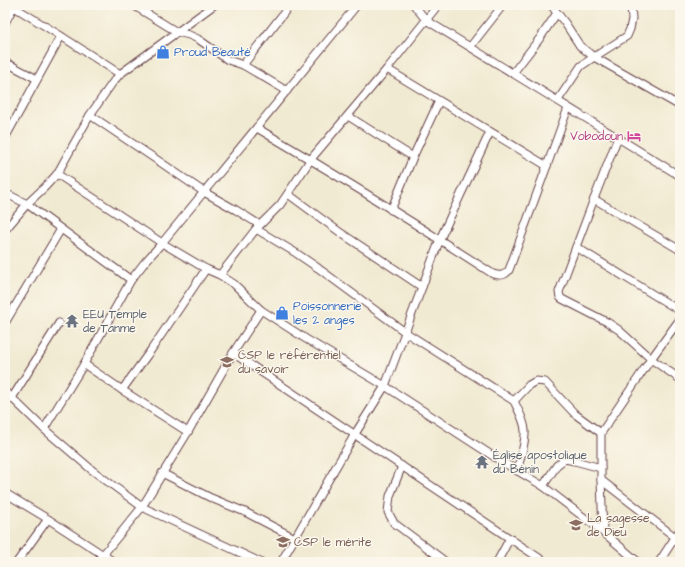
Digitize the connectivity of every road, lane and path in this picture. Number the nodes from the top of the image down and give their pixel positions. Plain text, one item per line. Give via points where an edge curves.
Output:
1 (132, 5) edge
2 (214, 5) edge
3 (290, 5) edge
4 (357, 5) edge
5 (414, 5) edge
6 (438, 5) edge
7 (503, 5) edge
8 (551, 5) edge
9 (631, 5) edge
10 (17, 7) edge
11 (557, 13) junction
12 (426, 20) junction
13 (5, 23) edge
14 (177, 32) junction
15 (61, 36) junction
16 (470, 47) junction
17 (594, 56) junction
18 (5, 62) edge
19 (243, 65) junction
20 (387, 69) junction
21 (513, 73) junction
22 (120, 74) junction
23 (37, 79) junction
24 (286, 91) junction
25 (558, 100) junction
26 (439, 101) junction
27 (680, 106) edge
28 (568, 108) junction
29 (90, 115) junction
30 (348, 116) junction
31 (256, 128) junction
32 (490, 132) junction
33 (618, 137) junction
34 (5, 138) edge
35 (413, 157) junction
36 (311, 159) junction
37 (546, 166) junction
38 (57, 174) junction
39 (680, 176) edge
40 (5, 192) edge
41 (204, 192) junction
42 (288, 194) junction
43 (594, 199) junction
44 (26, 204) junction
45 (391, 210) junction
46 (258, 227) junction
47 (61, 229) junction
48 (5, 230) edge
49 (440, 239) junction
50 (162, 243) junction
51 (576, 246) junction
52 (680, 250) edge
53 (206, 269) junction
54 (220, 275) junction
55 (131, 280) junction
56 (422, 287) junction
57 (261, 310) junction
58 (680, 311) edge
59 (680, 319) edge
60 (5, 323) edge
61 (59, 323) dead end
62 (405, 332) junction
63 (233, 353) junction
64 (651, 359) junction
65 (84, 364) junction
66 (680, 379) edge
67 (385, 386) junction
68 (122, 390) junction
69 (5, 392) edge
70 (12, 398) junction
71 (514, 401) junction
72 (44, 429) junction
73 (188, 432) junction
74 (601, 433) junction
75 (356, 434) junction
76 (402, 466) junction
77 (601, 468) junction
78 (517, 471) junction
79 (162, 473) junction
80 (601, 480) junction
81 (543, 486) junction
82 (5, 492) edge
83 (142, 507) junction
84 (48, 519) junction
85 (680, 530) edge
86 (603, 532) junction
87 (675, 537) junction
88 (295, 538) junction
89 (510, 538) junction
90 (103, 555) junction
91 (17, 562) edge
92 (97, 562) edge
93 (114, 562) edge
94 (260, 562) edge
95 (281, 562) edge
96 (446, 562) edge
97 (497, 562) edge
98 (545, 562) edge
99 (638, 562) edge
100 (659, 562) edge

1 - 14 street
2 - 14 street
3 - 19 street
4 - 24 street
5 - 12 street
6 - 12 street
7 - 16 street
8 - 11 street
9 - 17 street via 632,19 627,36
10 - 13 street
10 - 15 street
11 - 17 street via 580,46
11 - 21 street
12 - 16 street
12 - 20 street
14 - 19 street via 198,39 228,60
14 - 22 street
15 - 22 street
15 - 23 street
16 - 21 street
17 - 25 street via 582,66
17 - 27 street
18 - 23 street
19 - 24 street
20 - 26 street
20 - 30 street
21 - 25 street
22 - 29 street
23 - 34 street
24 - 31 street
25 - 28 street
26 - 32 street
26 - 35 street
28 - 33 street
28 - 37 street
29 - 38 street
29 - 41 street
30 - 35 street
30 - 36 street
31 - 36 street
31 - 41 street
32 - 37 street
32 - 49 street
33 - 39 street
33 - 43 street
35 - 45 street
36 - 42 street
36 - 45 street
37 - 49 street via 507,274 493,274
38 - 44 street
38 - 50 street
40 - 44 street
41 - 46 street via 236,210
41 - 50 street
42 - 46 street
42 - 56 street
43 - 51 street
43 - 52 street
44 - 47 street
44 - 48 street
45 - 49 street
46 - 54 street
46 - 62 street
47 - 55 street
47 - 60 street
49 - 56 street
50 - 53 street
50 - 55 street
51 - 58 street
51 - 64 street via 559,292 560,297 619,330
53 - 54 street
53 - 68 street
54 - 57 street via 234,284
55 - 65 street
56 - 62 street
57 - 63 street
57 - 67 street
59 - 64 street
61 - 70 street
62 - 67 street
62 - 71 street
63 - 73 street
63 - 75 street
64 - 66 street
64 - 74 street
65 - 68 street
65 - 72 street
67 - 75 street
67 - 78 street
68 - 73 street
69 - 70 street
70 - 72 street
71 - 74 street via 536,380 545,382 575,414
71 - 78 street via 525,431
72 - 83 street via 92,470
73 - 79 street
74 - 77 street
75 - 76 street
75 - 88 street
76 - 89 street
76 - 96 street via 390,496 388,512 394,523
77 - 80 street
77 - 81 street via 565,459 557,465
78 - 81 street
79 - 83 street
79 - 88 street
80 - 86 street
80 - 87 street
81 - 86 street
82 - 84 street
83 - 90 street
83 - 94 street
84 - 90 street
84 - 91 street
85 - 87 street
86 - 99 street
87 - 100 street
88 - 95 street
89 - 97 street
89 - 98 street
90 - 92 street
90 - 93 street

